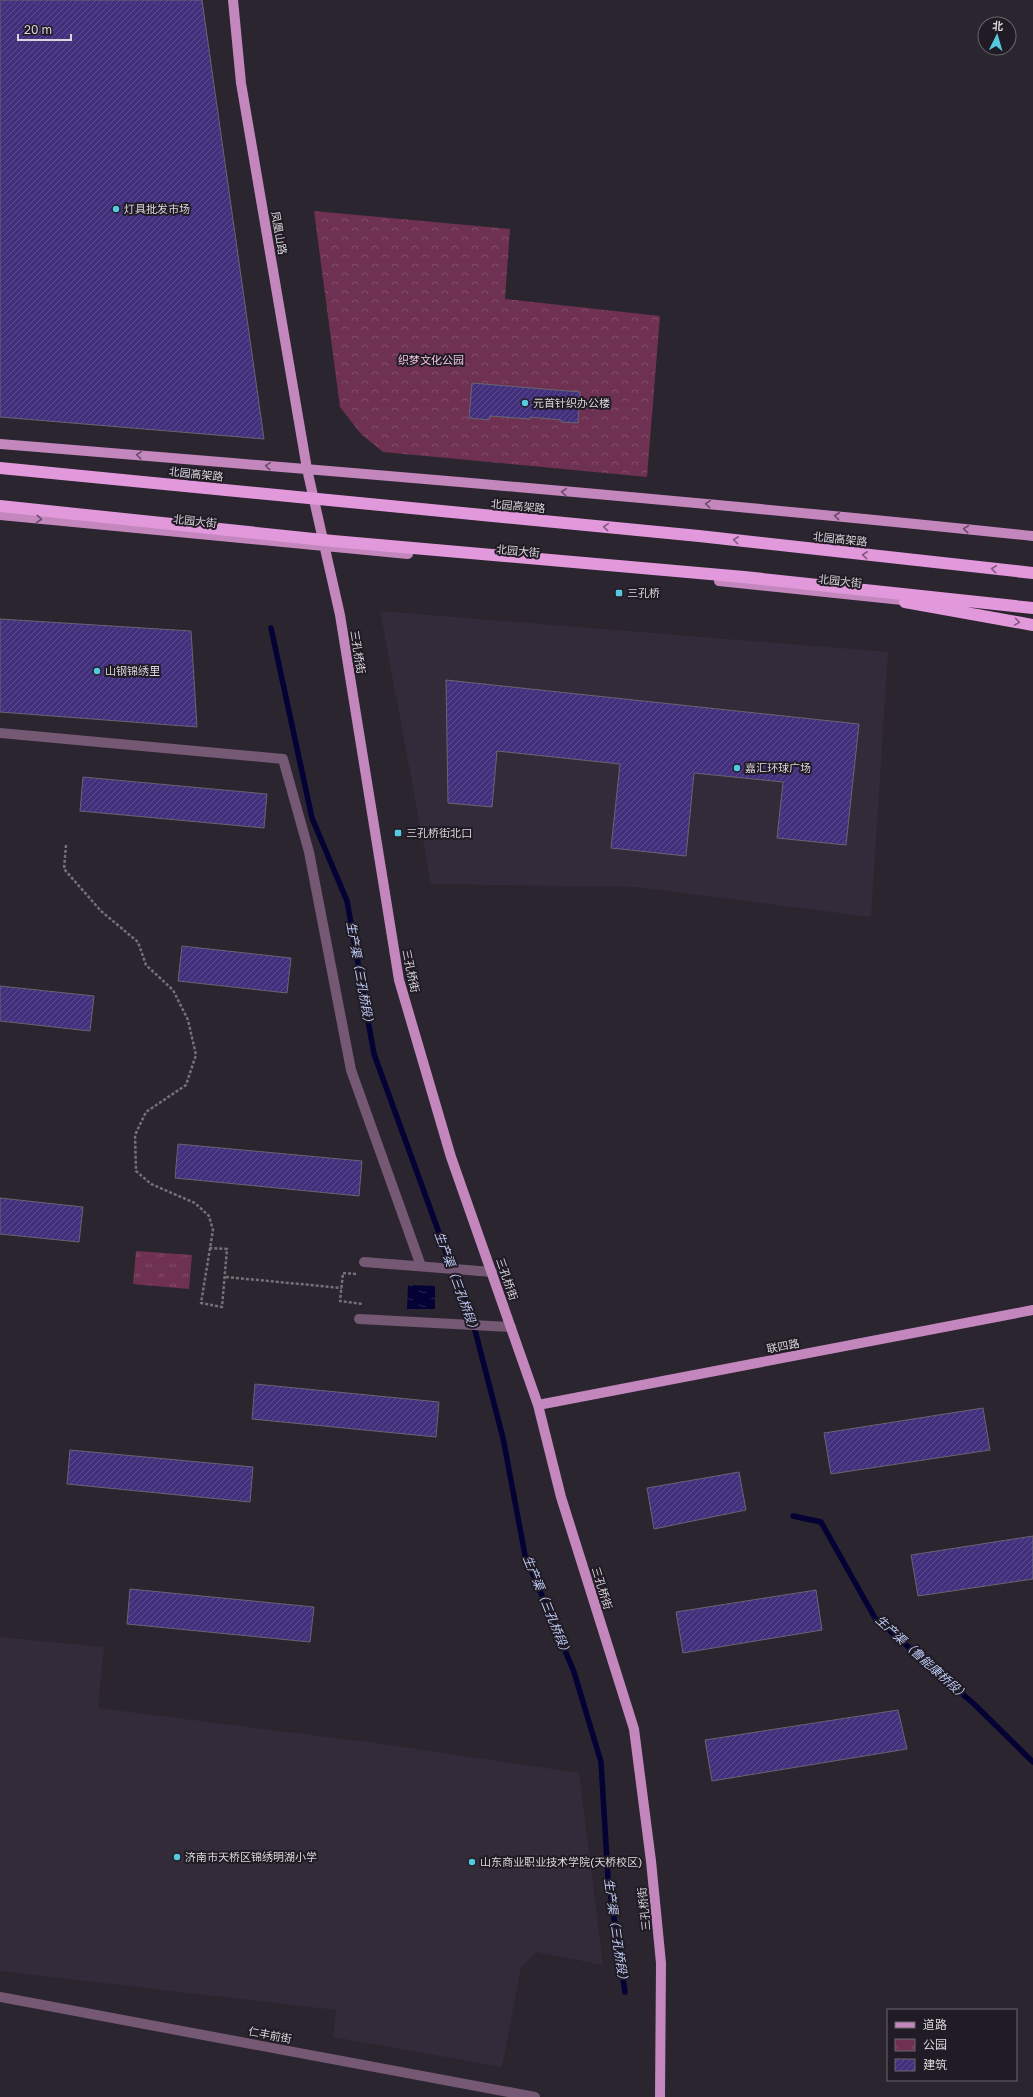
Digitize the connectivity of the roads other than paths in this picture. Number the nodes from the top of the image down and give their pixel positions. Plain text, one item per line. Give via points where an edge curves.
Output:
1 (233, 0) edge
2 (0, 444) edge
3 (0, 468) edge
4 (307, 469) junction
5 (0, 506) edge
6 (0, 515) edge
7 (1033, 536) edge
8 (326, 547) junction
9 (1033, 572) edge
10 (744, 577) junction
11 (1033, 608) edge
12 (1033, 614) edge
13 (1033, 625) edge
14 (0, 733) edge
15 (364, 1262) dead end
16 (421, 1266) junction
17 (492, 1272) junction
18 (1033, 1310) edge
19 (359, 1319) dead end
20 (511, 1328) junction
21 (538, 1405) junction
22 (0, 1997) edge
23 (535, 2097) edge
24 (660, 2097) edge

1 - 4 main road, 凤凰山路 via 241,83
4 -> 2 main road
9 -> 3 highway, 北园高架路, bridge via 699,536
7 -> 4 main road via 822,514
4 - 8 main road, 三孔桥街
5 - 10 highway, bridge via 333,541
6 -> 8 main road, 北园大街
8 - 12 main road, 北园大街 via 683,577
8 - 17 main road, 三孔桥街 via 340,615 399,980 452,1157
10 - 11 highway, bridge
10 -> 13 highway, bridge via 837,588
14 - 16 street via 283,759 309,852 351,1070
15 - 16 street
16 - 17 street
17 - 20 main road, 三孔桥街
18 - 21 main road, 联四路
19 - 20 street
20 - 21 main road, 三孔桥街
21 - 24 main road, 三孔桥街 via 561,1497 634,1729 661,1963
22 - 23 street, 仁丰前街

